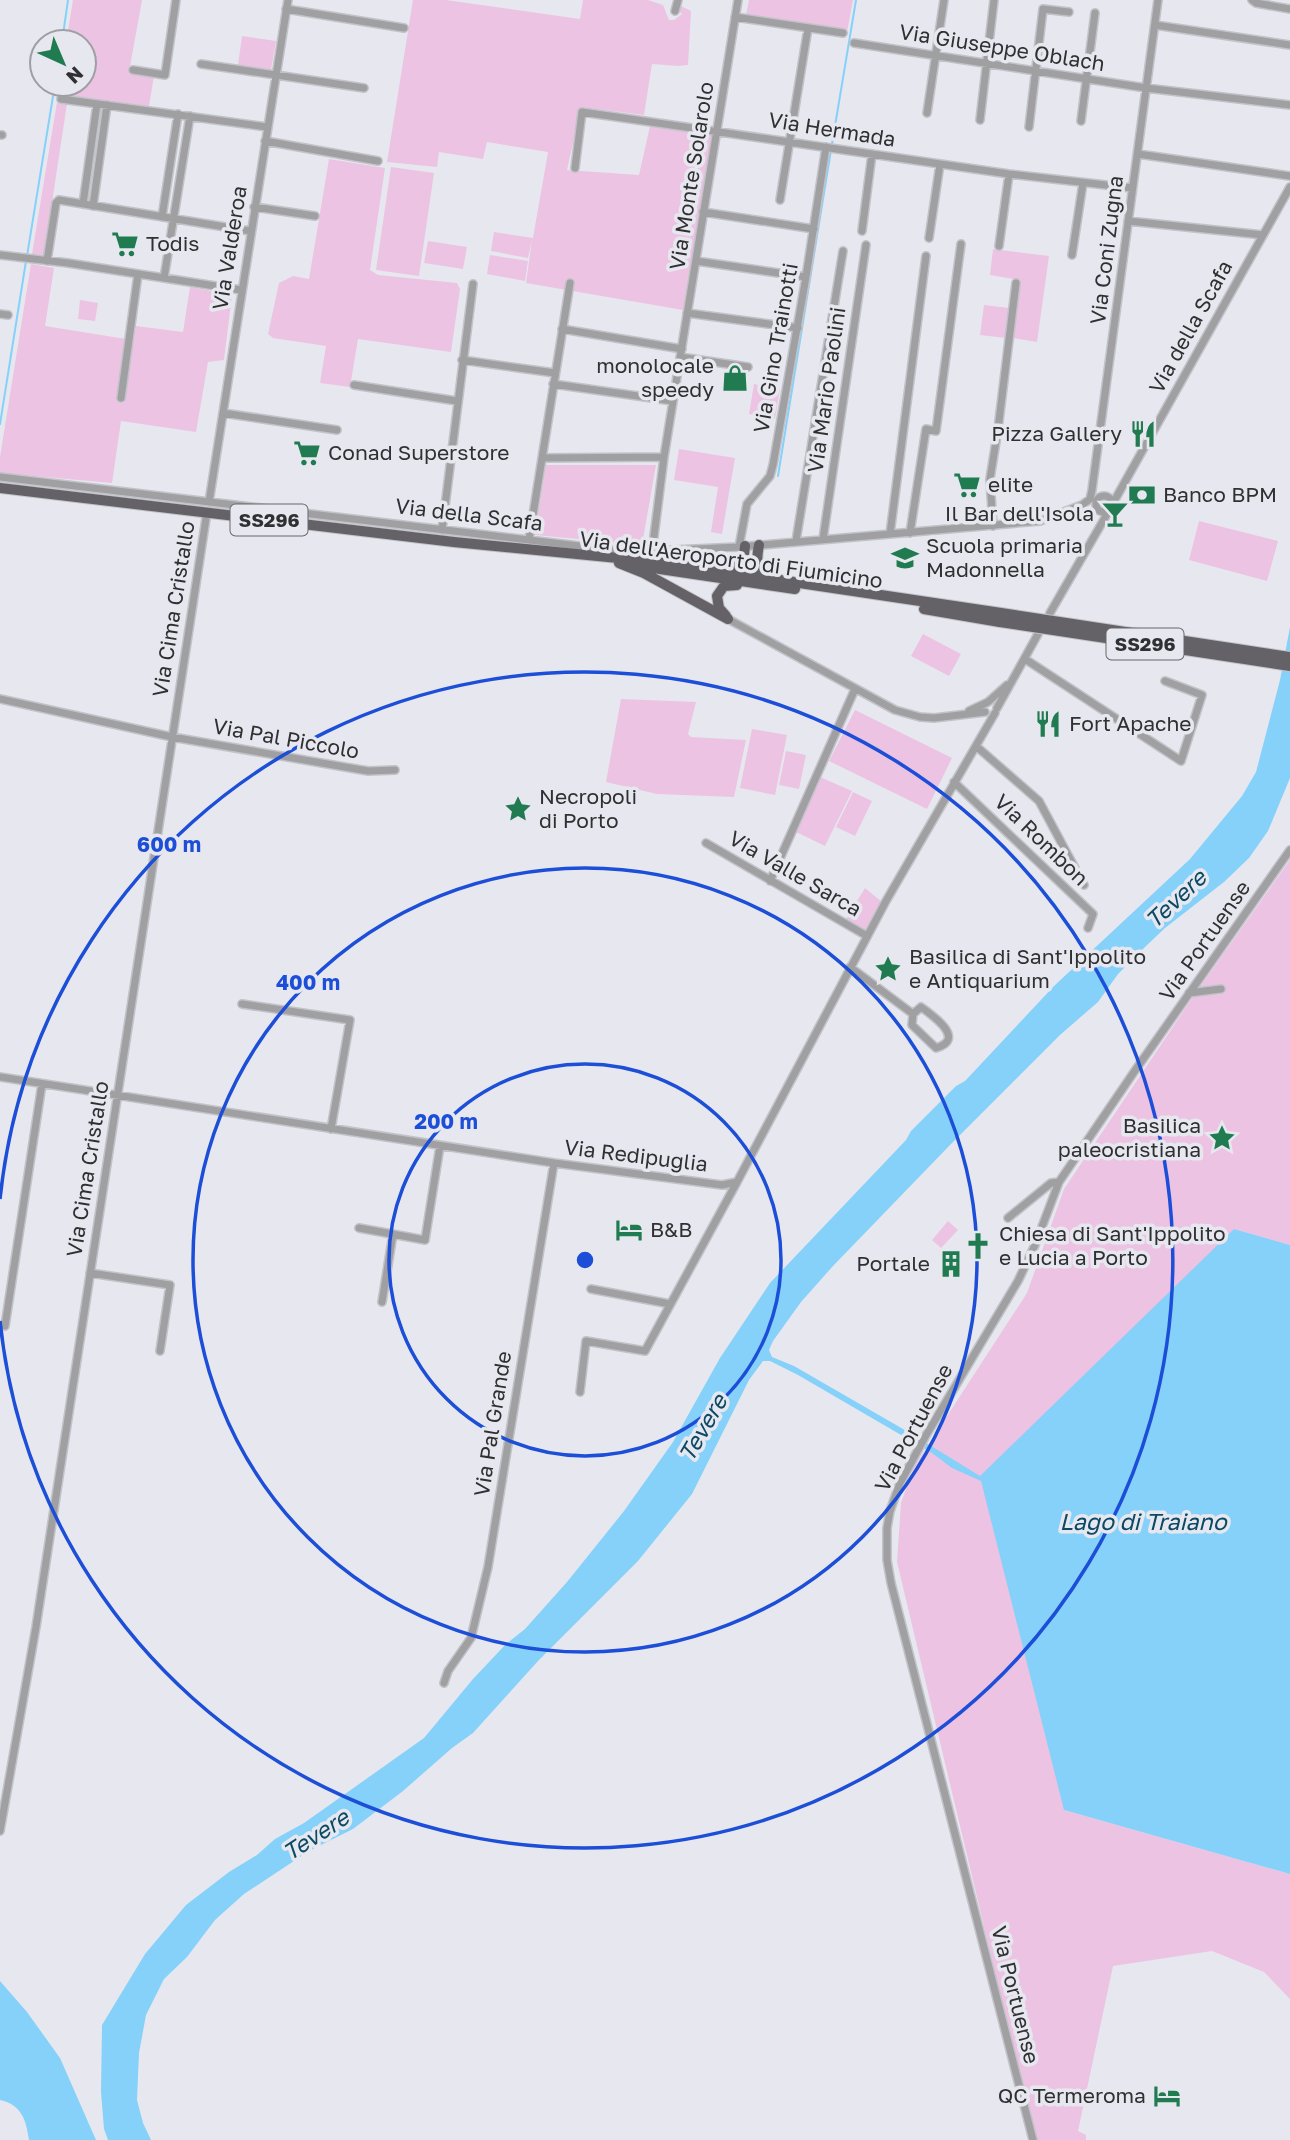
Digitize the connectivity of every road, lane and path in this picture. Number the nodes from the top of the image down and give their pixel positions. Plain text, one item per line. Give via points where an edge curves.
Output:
1 (176, 0) edge
2 (288, 0) edge
3 (678, 0) edge
4 (738, 0) edge
5 (944, 0) edge
6 (994, 0) edge
7 (1158, 0) edge
8 (1252, 0) edge
9 (286, 9) junction
10 (1290, 9) edge
11 (674, 11) dead end
12 (1069, 12) dead end
13 (1095, 13) dead end
14 (735, 17) junction
15 (1155, 25) junction
16 (404, 28) dead end
17 (808, 28) junction
18 (843, 33) dead end
19 (853, 43) dead end
20 (1290, 45) edge
21 (936, 55) junction
22 (987, 63) junction
23 (201, 64) dead end
24 (133, 70) dead end
25 (1036, 71) junction
26 (276, 75) junction
27 (1086, 78) junction
28 (364, 88) dead end
29 (1146, 88) junction
30 (61, 99) dead end
31 (97, 104) junction
32 (107, 105) junction
33 (1290, 105) edge
34 (927, 113) dead end
35 (177, 114) junction
36 (190, 116) junction
37 (980, 120) dead end
38 (1081, 121) dead end
39 (267, 127) junction
40 (1029, 127) dead end
41 (718, 130) junction
42 (265, 141) junction
43 (789, 142) junction
44 (827, 147) junction
45 (872, 154) junction
46 (1138, 154) junction
47 (378, 161) dead end
48 (940, 164) junction
49 (575, 168) dead end
50 (1009, 174) junction
51 (1290, 176) edge
52 (1083, 183) junction
53 (1290, 187) edge
54 (1132, 188) junction
55 (780, 200) dead end
56 (83, 204) junction
57 (93, 206) junction
58 (254, 207) junction
59 (703, 212) junction
60 (315, 216) dead end
61 (162, 217) junction
62 (174, 219) junction
63 (1128, 221) junction
64 (814, 229) junction
65 (250, 231) junction
66 (862, 231) dead end
67 (1263, 236) junction
68 (929, 238) dead end
69 (961, 244) dead end
70 (866, 245) dead end
71 (999, 246) dead end
72 (843, 251) dead end
73 (0, 255) edge
74 (1072, 255) dead end
75 (926, 256) dead end
76 (44, 260) junction
77 (696, 261) junction
78 (138, 274) junction
79 (806, 277) junction
80 (164, 278) junction
81 (1016, 282) dead end
82 (570, 283) dead end
83 (473, 284) dead end
84 (241, 290) junction
85 (687, 313) junction
86 (797, 328) junction
87 (562, 329) junction
88 (681, 353) junction
89 (462, 360) junction
90 (748, 367) dead end
91 (555, 373) junction
92 (553, 384) junction
93 (354, 385) dead end
94 (121, 398) dead end
95 (457, 401) junction
96 (673, 401) junction
97 (223, 413) junction
98 (337, 430) dead end
99 (664, 457) junction
100 (542, 458) junction
101 (0, 477) edge
102 (1123, 485) junction
103 (0, 488) edge
104 (1092, 491) junction
105 (1104, 496) junction
106 (1086, 503) junction
107 (208, 507) junction
108 (1111, 507) junction
109 (1098, 508) junction
110 (993, 526) junction
111 (1099, 526) junction
112 (442, 530) junction
113 (910, 533) junction
114 (890, 534) junction
115 (823, 539) junction
116 (529, 540) junction
117 (796, 541) junction
118 (759, 545) junction
119 (742, 546) junction
120 (539, 551) junction
121 (652, 552) junction
122 (619, 563) junction
123 (706, 569) junction
124 (789, 581) junction
125 (755, 584) junction
126 (1050, 613) dead end
127 (1001, 617) junction
128 (728, 619) junction
129 (1038, 634) dead end
130 (1290, 657) edge
131 (1025, 659) junction
132 (1290, 666) edge
133 (1013, 679) junction
134 (1165, 681) dead end
135 (855, 689) junction
136 (0, 699) edge
137 (988, 702) junction
138 (996, 710) junction
139 (986, 712) junction
140 (961, 714) junction
141 (988, 725) junction
142 (172, 737) junction
143 (976, 746) junction
144 (395, 769) dead end
145 (954, 782) junction
146 (706, 843) dead end
147 (1290, 850) edge
148 (770, 881) junction
149 (1084, 885) dead end
150 (1088, 928) dead end
151 (867, 936) junction
152 (850, 967) junction
153 (1221, 989) dead end
154 (1189, 993) junction
155 (242, 1004) dead end
156 (914, 1014) junction
157 (0, 1077) edge
158 (42, 1084) junction
159 (117, 1096) junction
160 (331, 1129) junction
161 (440, 1146) junction
162 (554, 1163) junction
163 (737, 1182) junction
164 (1059, 1182) junction
165 (1008, 1218) dead end
166 (359, 1228) dead end
167 (393, 1234) junction
168 (90, 1273) junction
169 (591, 1289) dead end
170 (382, 1302) dead end
171 (670, 1304) junction
172 (5, 1326) dead end
173 (160, 1352) dead end
174 (580, 1392) dead end
175 (444, 1683) dead end
176 (0, 1831) edge
177 (1033, 2140) edge

1 - 24 street via 165,75
2 - 9 street, Via Valderoa
3 - 11 street
4 - 14 street, Via Monte Solarolo
5 - 21 street
6 - 22 street
7 - 15 street, Via Coni Zugna
8 - 10 street
9 - 16 street
9 - 26 street, Via Valderoa
12 - 25 street via 1043,9
13 - 27 street
14 - 17 street
14 - 41 street, Via Monte Solarolo
15 - 20 street
15 - 29 street, Via Coni Zugna
17 - 18 street
17 - 43 street
19 - 21 street, Via Giuseppe Oblach
21 - 22 street, Via Giuseppe Oblach
21 - 34 street
22 - 25 street, Via Giuseppe Oblach
22 - 37 street
23 - 26 street
25 - 27 street, Via Giuseppe Oblach
25 - 40 street
26 - 28 street
26 - 39 street, Via Valderoa
27 - 29 street, Via Giuseppe Oblach
27 - 38 street
29 - 33 street, Via Giuseppe Oblach
29 - 46 street, Via Coni Zugna
30 - 31 street
31 - 32 street
31 - 56 street
32 - 35 street
32 - 57 street
35 - 36 street
35 - 61 street
36 - 39 street
36 - 62 street
39 - 42 street, Via Valderoa
41 - 43 street, Via Hermada
41 - 49 street, Via Hermada via 582,112
41 - 59 street, Via Monte Solarolo
42 - 47 street
42 - 58 street, Via Valderoa
43 - 44 street, Via Hermada
43 - 55 street
44 - 45 street, Via Hermada
44 - 64 street, Via Gino Trainotti
45 - 48 street, Via Hermada
45 - 66 street
46 - 51 street
46 - 54 street, Via Coni Zugna
48 - 50 street, Via Hermada
48 - 68 street
50 - 52 street, Via Hermada
50 - 71 street
52 - 54 street, Via Hermada
52 - 74 street
53 - 67 street, Via della Scafa
54 - 63 street, Via Coni Zugna
56 - 57 street
56 - 76 street via 58,201
57 - 61 street
58 - 60 street
58 - 65 street, Via Valderoa
59 - 64 street
59 - 77 street, Via Monte Solarolo
61 - 62 street
62 - 65 street
62 - 80 street
63 - 67 street
63 - 104 street, Via Coni Zugna
64 - 79 street, Via Gino Trainotti
65 - 84 street, Via Valderoa
67 - 102 street, Via della Scafa
69 - 113 street via 936,431 926,429
70 - 115 street, Via Mario Paolini
72 - 117 street
73 - 76 street
75 - 114 street
76 - 78 street
77 - 79 street
77 - 85 street, Via Monte Solarolo
78 - 80 street
78 - 94 street
79 - 86 street, Via Gino Trainotti
80 - 84 street
81 - 110 street via 990,479
82 - 87 street
83 - 89 street
84 - 97 street, Via Valderoa
85 - 86 street
85 - 88 street, Via Monte Solarolo
86 - 119 street, Via Gino Trainotti via 773,466 747,504
87 - 88 street
87 - 91 street
88 - 90 street
88 - 96 street, Via Monte Solarolo
89 - 91 street
89 - 95 street
91 - 92 street
92 - 96 street
92 - 100 street
93 - 95 street
95 - 112 street
96 - 99 street, Via Monte Solarolo
97 - 98 street
97 - 107 street, Via Valderoa
99 - 100 street
99 - 121 street, Via Monte Solarolo
100 - 116 street
101 - 107 street, Via della Scafa
102 - 105 street
102 - 108 street, Via della Scafa
103 - 107 main road, Via dell'Aeroporto di Fiumicino / SS296
104 - 105 street
104 - 106 street, Via Coni Zugna
105 - 108 street
105 - 109 street via 1097,500
106 - 109 street
106 - 110 street, Via della Scafa via 1040,521
107 - 112 street, Via della Scafa
107 - 120 main road, Via dell'Aeroporto di Fiumicino / SS296
107 - 142 street, Via Cima Cristallo
108 - 109 street via 1104,512
108 - 111 street, Via della Scafa
109 - 111 street
110 - 113 street, Via della Scafa
111 - 126 street
112 - 116 street, Via della Scafa
113 - 114 street, Via della Scafa
114 - 115 street, Via della Scafa
115 - 117 street, Via della Scafa
116 - 121 street, Via della Scafa
117 - 118 street, Via della Scafa
118 - 119 street, Via della Scafa
118 - 124 main road via 758,568
119 - 121 street, Via della Scafa
119 - 123 main road via 741,564
120 - 122 main road, Via dell'Aeroporto di Fiumicino / SS296
120 - 123 main road, Via dell'Aeroporto di Fiumicino / SS296
122 - 125 main road, Via dell'Aeroporto di Fiumicino / SS296
122 - 128 main road
123 - 124 main road, Via dell'Aeroporto di Fiumicino / SS296
124 - 127 main road, Via dell'Aeroporto di Fiumicino / SS296
125 - 127 main road, Via dell'Aeroporto di Fiumicino / SS296
125 - 128 main road via 727,585 719,591 719,608
127 - 130 main road, Via dell'Aeroporto di Fiumicino / SS296, bridge
127 - 132 main road, Via dell'Aeroporto di Fiumicino / SS296, bridge
128 - 135 street
129 - 131 street
131 - 133 street
131 - 134 street via 1181,761 1202,695
133 - 137 street
133 - 138 street
135 - 140 street via 920,717
135 - 148 street
136 - 142 street, Via Pal Piccolo
137 - 138 street via 994,703
137 - 139 street
137 - 140 street
138 - 139 street via 991,715
138 - 141 street
139 - 140 street
139 - 141 street
141 - 143 street
142 - 144 street, Via Pal Piccolo via 368,771
142 - 159 street, Via Cima Cristallo
143 - 145 street
143 - 149 street via 1039,801
145 - 150 street, Via Rombon via 1093,914
145 - 151 street
146 - 148 street, Via Valle Sarca
147 - 154 street, Via Portuense
148 - 151 street, Via Valle Sarca
151 - 152 street
152 - 156 street
152 - 163 street
153 - 154 street
154 - 164 street, Via Portuense
155 - 160 street via 350,1020
156 - 156 street via 912,1025 936,1048 943,1046 949,1032 945,1027 921,1007
157 - 158 street, Via Redipuglia
158 - 159 street, Via Redipuglia
158 - 172 street
159 - 160 street, Via Redipuglia
159 - 168 street, Via Cima Cristallo
160 - 161 street, Via Redipuglia
161 - 162 street, Via Redipuglia
161 - 167 street via 425,1240
162 - 163 street, Via Redipuglia via 722,1185
162 - 175 street, Via Pal Grande via 488,1567 471,1638
163 - 171 street
164 - 165 street via 1051,1183
164 - 177 street, Via Portuense via 1018,1281 900,1483 890,1511 887,1550
166 - 167 street
167 - 170 street
168 - 173 street via 170,1285
168 - 176 street, Via Cima Cristallo
169 - 171 street
171 - 174 street via 645,1351 586,1341

